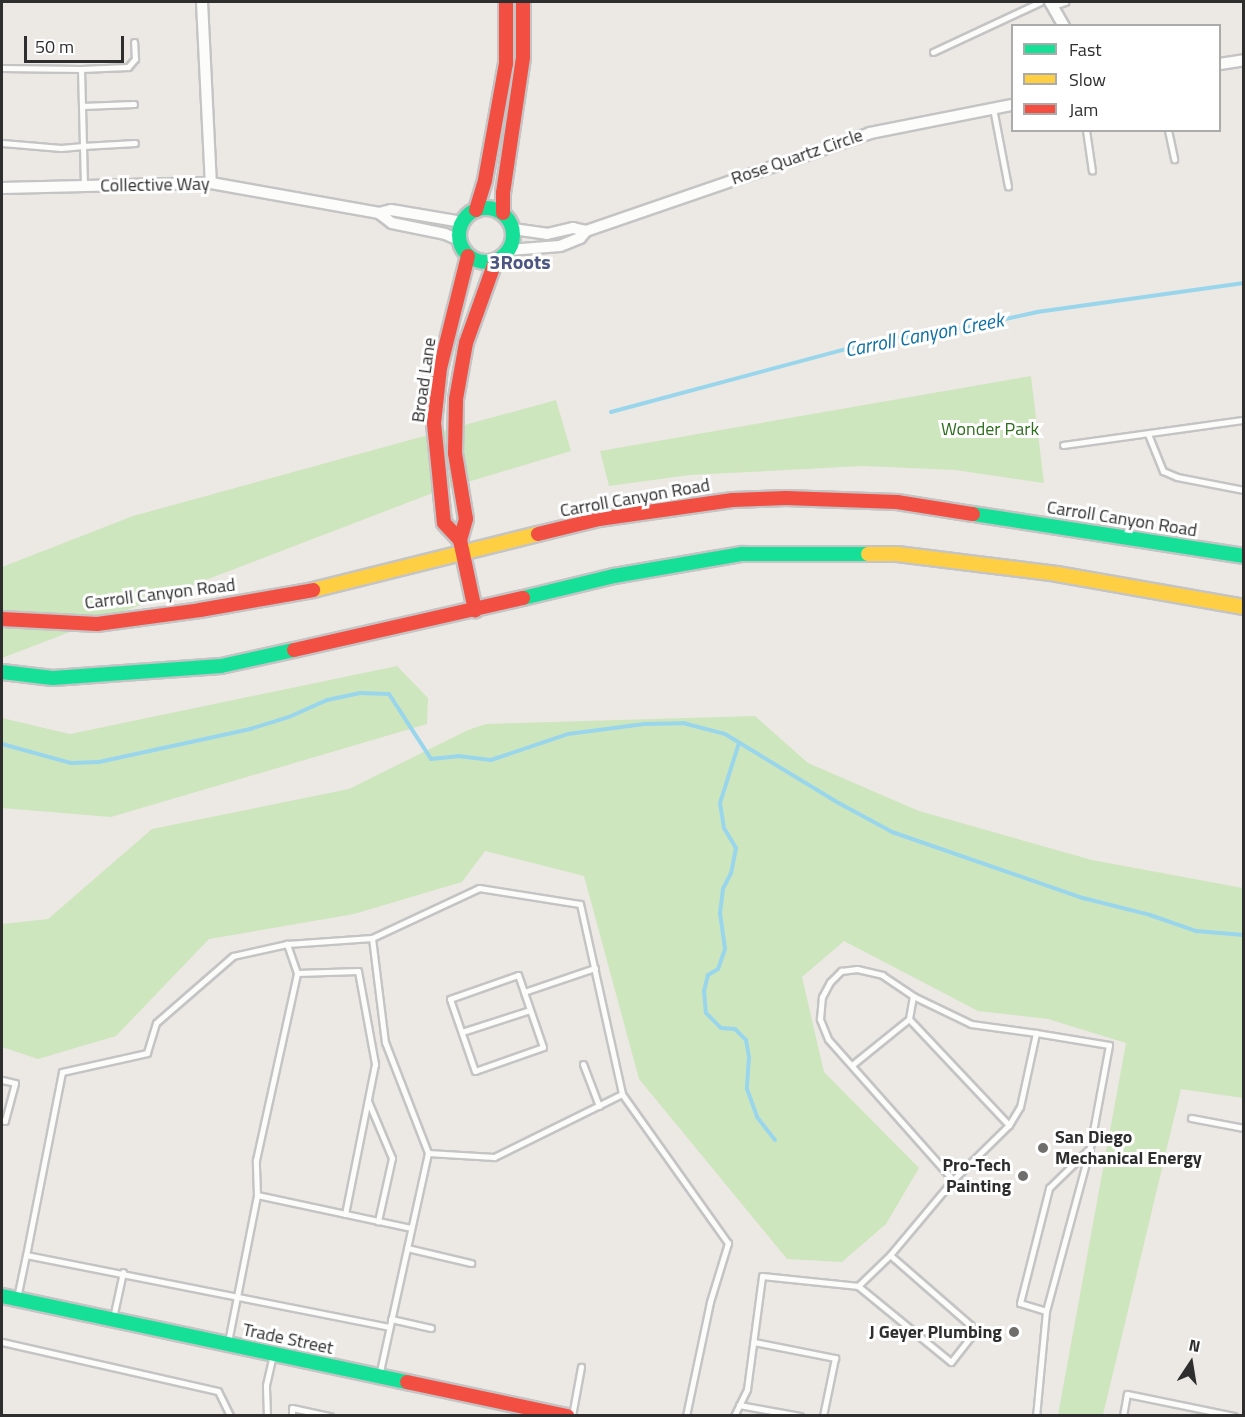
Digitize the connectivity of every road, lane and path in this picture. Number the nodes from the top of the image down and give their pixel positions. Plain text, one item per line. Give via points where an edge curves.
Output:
1 (202, 2) edge
2 (506, 2) edge
3 (523, 2) edge
4 (1040, 2) edge
5 (1065, 2) edge
6 (1051, 4) edge
7 (1063, 24) edge
8 (134, 42) dead end
9 (933, 52) dead end
10 (1244, 60) edge
11 (1221, 64) edge
12 (2, 68) edge
13 (81, 69) junction
14 (134, 104) dead end
15 (1011, 105) edge
16 (82, 106) junction
17 (993, 108) junction
18 (1086, 132) edge
19 (1168, 132) edge
20 (2, 143) edge
21 (135, 143) dead end
22 (83, 146) junction
23 (1174, 159) dead end
24 (1092, 171) dead end
25 (211, 183) junction
26 (84, 186) junction
27 (1008, 187) dead end
28 (2, 188) edge
29 (476, 210) junction
30 (379, 213) junction
31 (503, 213) junction
32 (462, 222) junction
33 (513, 229) junction
34 (586, 231) junction
35 (459, 240) junction
36 (510, 250) junction
37 (468, 256) junction
38 (495, 262) junction
39 (1244, 420) edge
40 (1148, 434) junction
41 (1063, 445) dead end
42 (1244, 490) edge
43 (462, 547) junction
44 (1244, 556) edge
45 (1244, 607) edge
46 (475, 610) junction
47 (2, 619) edge
48 (2, 672) edge
49 (372, 938) junction
50 (287, 944) junction
51 (594, 968) junction
52 (297, 973) junction
53 (524, 992) junction
54 (913, 996) junction
55 (530, 1010) junction
56 (909, 1019) junction
57 (462, 1032) junction
58 (1036, 1033) junction
59 (583, 1064) dead end
60 (852, 1065) junction
61 (2, 1080) edge
62 (622, 1094) junction
63 (368, 1099) junction
64 (599, 1106) junction
65 (1191, 1118) dead end
66 (2, 1120) edge
67 (1009, 1125) junction
68 (1244, 1128) edge
69 (1090, 1148) junction
70 (428, 1153) junction
71 (953, 1180) junction
72 (257, 1195) junction
73 (345, 1214) junction
74 (378, 1221) junction
75 (411, 1228) junction
76 (407, 1248) junction
77 (26, 1255) junction
78 (890, 1255) junction
79 (471, 1263) dead end
80 (123, 1272) junction
81 (858, 1286) junction
82 (2, 1296) edge
83 (237, 1296) junction
84 (17, 1300) junction
85 (1046, 1311) junction
86 (391, 1319) junction
87 (112, 1320) junction
88 (389, 1327) junction
89 (431, 1328) dead end
90 (2, 1342) edge
91 (754, 1342) junction
92 (228, 1344) junction
93 (273, 1354) junction
94 (581, 1367) dead end
95 (379, 1376) junction
96 (740, 1405) junction
97 (230, 1416) edge
98 (267, 1416) edge
99 (292, 1416) edge
100 (330, 1416) edge
101 (567, 1416) edge
102 (572, 1416) edge
103 (686, 1416) edge
104 (734, 1416) edge
105 (800, 1416) edge
106 (823, 1416) edge
107 (1036, 1416) edge
108 (1123, 1416) edge
109 (1234, 1416) edge

1 - 25 street
2 - 29 main road via 506,63
3 - 31 main road via 524,57
4 - 9 lane
5 - 6 lane
6 - 7 street
8 - 13 lane via 135,59 128,67
10 - 11 street
12 - 13 lane
13 - 16 lane
14 - 16 lane
15 - 17 street, Rose Quartz Circle
16 - 22 lane
17 - 27 lane
17 - 34 street, Rose Quartz Circle via 870,133
18 - 24 lane
19 - 23 lane
20 - 22 lane
21 - 22 lane
22 - 26 lane
25 - 26 street, Collective Way
25 - 30 street, Collective Way
26 - 28 street, Collective Way
29 - 31 main road via 495,209
29 - 32 main road
30 - 32 street, Collective Way via 391,210
30 - 35 street, Collective Way via 392,223
31 - 33 main road
32 - 35 main road
33 - 34 street, Rose Quartz Circle via 547,234 573,228
33 - 36 main road
34 - 36 street, Rose Quartz Circle via 580,238 560,246
35 - 37 main road
36 - 38 main road
37 - 38 main road via 485,263
37 - 43 main road, Broad Lane via 440,368 434,423 444,523
38 - 43 main road, Broad Lane via 466,343 453,417 466,519
39 - 40 lane
40 - 41 lane
40 - 42 lane via 1163,471
43 - 44 main road, Carroll Canyon Road via 599,519 733,500 786,498 897,502
43 - 46 main road, Broad Lane
43 - 47 main road, Carroll Canyon Road via 296,594 189,611 97,624
45 - 46 main road via 1057,574 897,554 742,554 614,576
46 - 48 main road via 221,666 53,678
49 - 50 lane
49 - 51 lane via 479,888 580,904
49 - 70 lane via 385,1042
50 - 52 lane
50 - 77 lane via 233,956 156,1023 147,1053 62,1072
51 - 53 lane
51 - 62 lane
52 - 63 lane via 358,971 375,1064
52 - 72 lane via 256,1160
53 - 55 lane
53 - 57 lane via 518,975 450,999
54 - 56 lane
54 - 58 lane via 971,1024
54 - 60 lane via 882,975 857,969 841,971 830,982 822,997 820,1019 828,1039
55 - 57 lane
55 - 57 lane via 543,1047 475,1071
56 - 60 lane
56 - 67 lane
58 - 67 lane via 1020,1107
58 - 69 lane via 1109,1045
59 - 64 lane
60 - 71 lane
61 - 66 lane via 15,1083 5,1121
62 - 64 lane
62 - 103 lane via 728,1243 710,1302
63 - 73 lane
63 - 74 lane via 392,1158
64 - 70 lane via 494,1157
65 - 68 lane
67 - 71 lane
69 - 85 lane
69 - 85 lane via 1049,1188 1020,1303
70 - 75 lane
71 - 78 lane
72 - 73 lane
72 - 83 lane
73 - 74 lane
74 - 75 lane
75 - 76 lane
76 - 79 lane
76 - 86 lane
77 - 80 lane
77 - 84 lane
78 - 81 lane
78 - 81 lane via 976,1330 951,1362
80 - 83 lane
80 - 87 lane
81 - 91 lane via 762,1276
82 - 84 main road, Trade Street
83 - 88 lane
83 - 92 lane
84 - 87 main road, Trade Street
85 - 107 lane
86 - 88 lane
86 - 89 lane
87 - 92 main road, Trade Street
88 - 95 lane
90 - 97 lane via 218,1391
91 - 96 lane via 747,1389
91 - 106 lane via 834,1358
92 - 93 main road, Trade Street
93 - 95 main road, Trade Street
93 - 98 lane via 266,1384
94 - 102 lane
95 - 101 main road, Trade Street
96 - 104 lane
96 - 105 lane
99 - 100 lane via 292,1408
108 - 109 lane via 1127,1395

